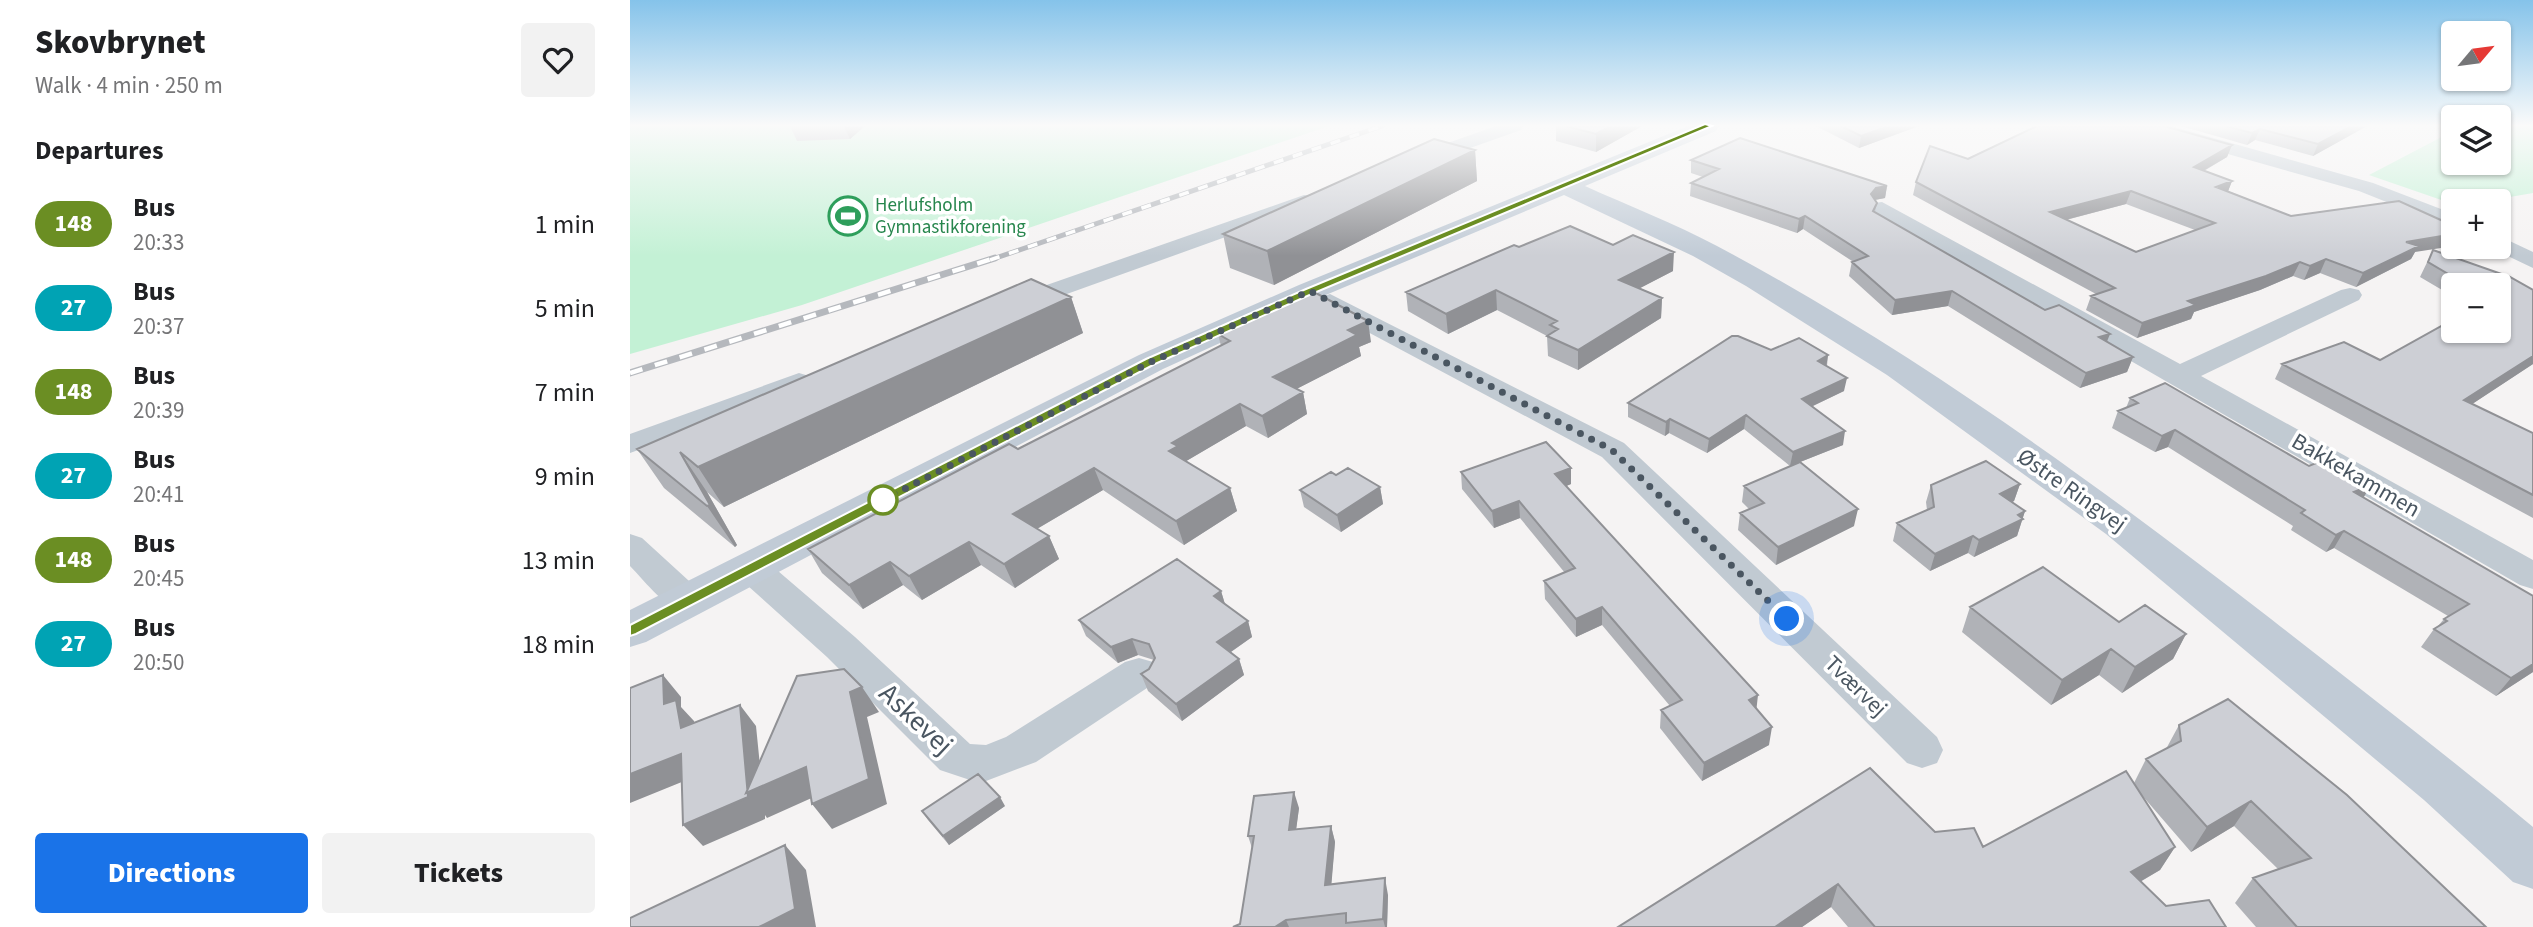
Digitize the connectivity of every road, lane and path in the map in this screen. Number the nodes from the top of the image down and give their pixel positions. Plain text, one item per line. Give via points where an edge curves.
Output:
1 (1605, 169) edge
2 (2303, 169) edge
3 (1565, 186) junction
4 (1324, 194) edge
5 (1881, 208) dead end
6 (2441, 217) edge
7 (2511, 249) edge
8 (2533, 261) edge
9 (1310, 291) junction
10 (2350, 295) dead end
11 (990, 314) edge
12 (824, 373) edge
13 (2180, 374) junction
14 (630, 444) edge
15 (630, 545) edge
16 (751, 568) junction
17 (2533, 576) edge
18 (687, 600) junction
19 (630, 629) edge
20 (1139, 673) edge
21 (1922, 750) dead end
22 (2533, 863) edge

1 - 3 street
2 - 6 street via 2366,187
3 - 9 street
3 - 22 street, Østre Ringvej via 1703,250 1899,368 2121,524 2443,784
4 - 11 street
5 - 13 street, Bakkekammen
7 - 8 street
9 - 16 street via 1151,362
9 - 21 street, Tværvej via 1612,450
10 - 13 street
12 - 14 street
13 - 17 street, Bakkekammen
15 - 18 street
16 - 18 street
16 - 20 street, Askevej via 955,757 971,764 1002,759 1025,747
18 - 19 street

